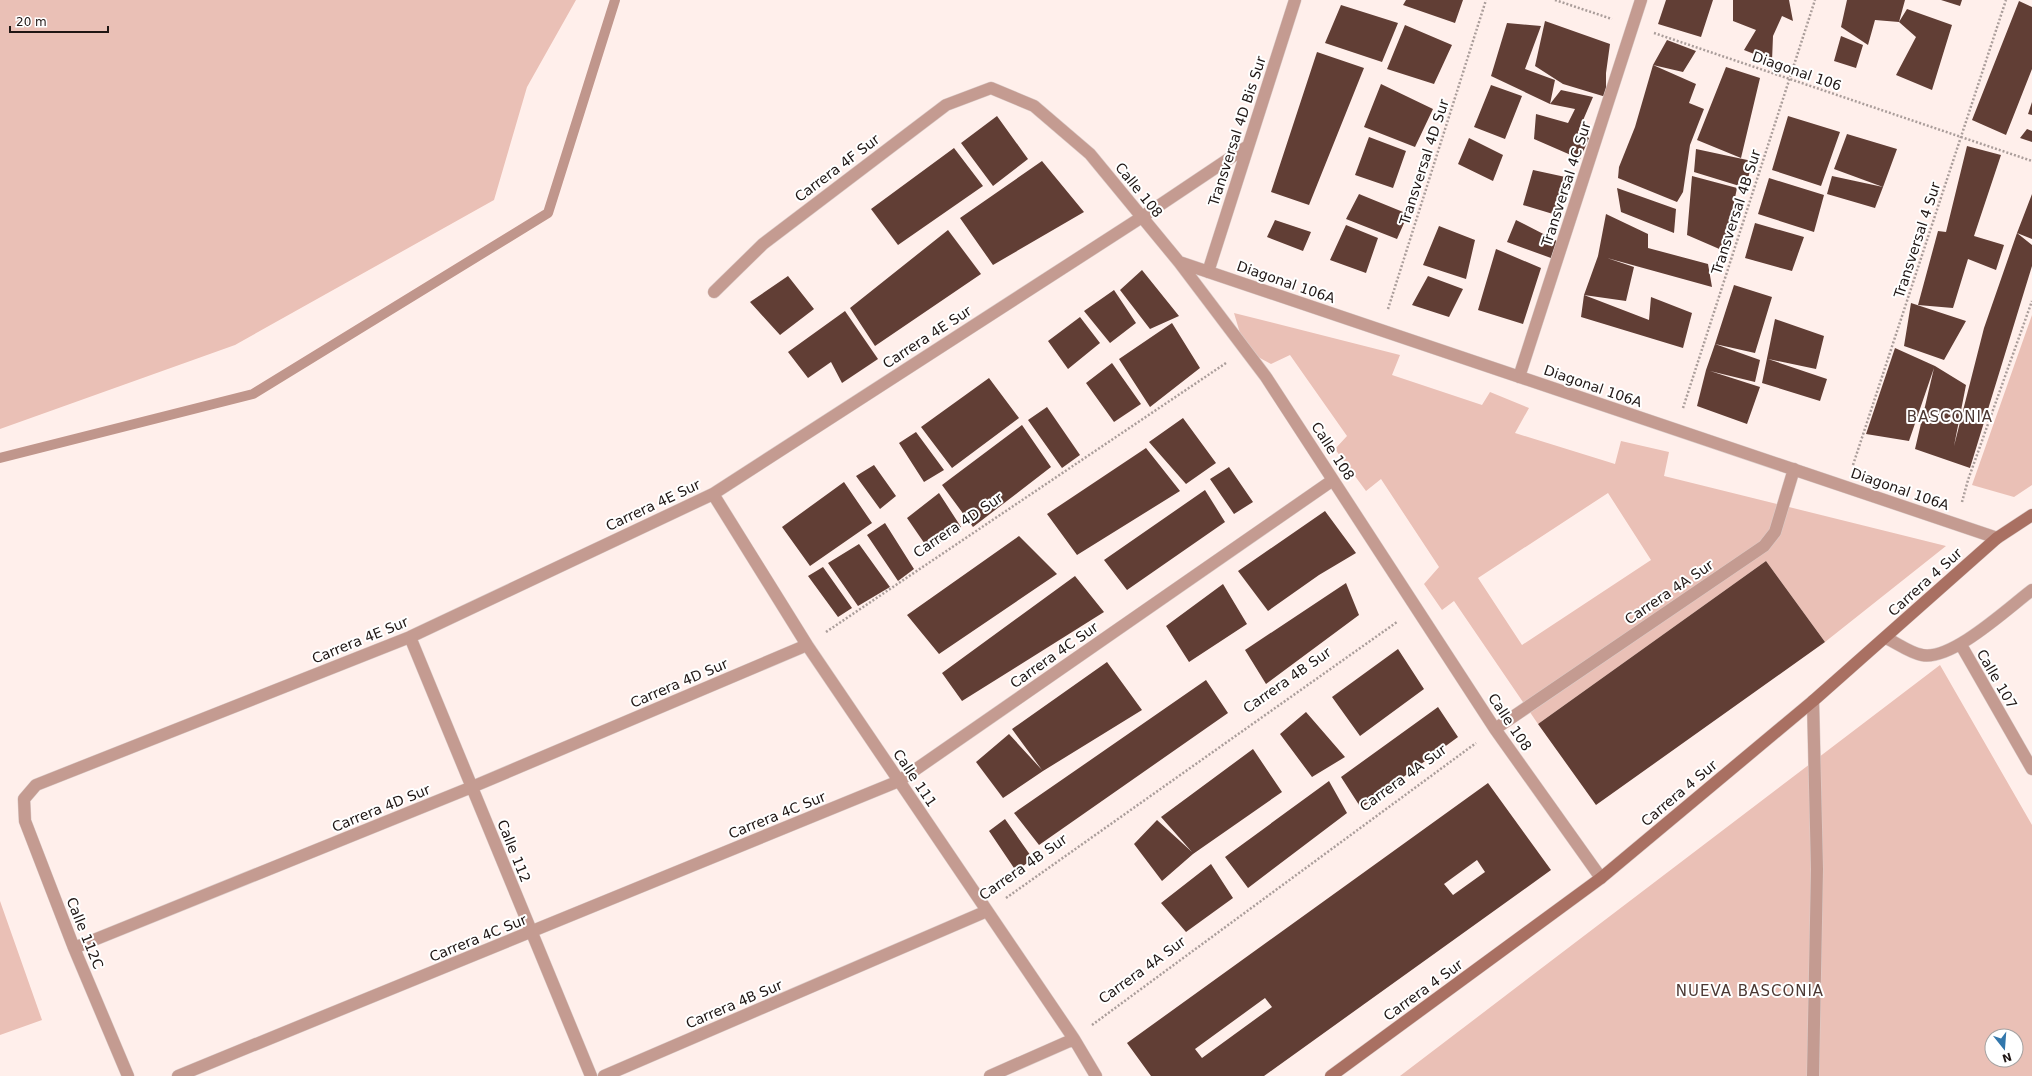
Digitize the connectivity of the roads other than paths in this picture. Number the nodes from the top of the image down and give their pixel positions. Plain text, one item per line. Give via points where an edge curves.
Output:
1 (1295, 0) edge
2 (1641, 0) edge
3 (991, 88) joint
4 (1248, 146) junction
5 (1142, 217) junction
6 (1179, 262) junction
7 (1208, 272) junction
8 (714, 292) dead end
9 (1519, 377) junction
10 (1794, 469) junction
11 (1333, 480) junction
12 (713, 494) junction
13 (2032, 515) edge
14 (1997, 538) junction
15 (2032, 590) edge
16 (410, 637) junction
17 (1886, 638) junction
18 (806, 645) junction
19 (1961, 645) junction
20 (1813, 701) junction
21 (1495, 729) junction
22 (2032, 769) edge
23 (899, 781) junction
24 (472, 787) junction
25 (24, 799) joint
26 (1600, 878) junction
27 (987, 911) junction
28 (531, 932) junction
29 (74, 948) junction
30 (1074, 1039) junction
31 (128, 1076) edge
32 (178, 1076) edge
33 (591, 1076) edge
34 (604, 1076) edge
35 (990, 1076) edge
36 (1096, 1076) edge
37 (1331, 1076) edge
38 (1813, 1076) edge

1 - 4 street, Transversal 4D Bis Sur
2 - 9 street, Transversal 4C Sur
3 - 5 street, Calle 108 via 1034,106 1090,154
3 - 8 street, Carrera 4F Sur via 946,105 763,244
4 - 5 street, Carrera 4E Sur
4 - 7 street, Transversal 4D Bis Sur
5 - 6 street, Calle 108
5 - 12 street, Carrera 4E Sur
6 - 7 street, Diagonal 106A
6 - 11 street, Calle 108 via 1266,377
7 - 9 street, Diagonal 106A
9 - 10 street, Diagonal 106A
10 - 14 street, Diagonal 106A
10 - 21 street, Carrera 4A Sur via 1775,532 1764,546
11 - 21 street, Calle 108
11 - 23 street, Carrera 4C Sur
12 - 16 street, Carrera 4E Sur
12 - 18 street, Calle 111
13 - 14 street, Carrera 4 Sur
14 - 17 street, Carrera 4 Sur
15 - 19 street
16 - 24 street, Calle 112
16 - 25 street, Carrera 4E Sur via 36,785
17 - 19 street via 1921,655 1937,655
17 - 20 street, Carrera 4 Sur
18 - 23 street, Calle 111
18 - 24 street, Carrera 4D Sur
19 - 22 street, Calle 107
20 - 26 street, Carrera 4 Sur
20 - 38 street via 1817,869
21 - 26 street, Calle 108
23 - 27 street, Calle 111
23 - 28 street, Carrera 4C Sur
24 - 28 street, Calle 112
24 - 29 street, Carrera 4D Sur
25 - 29 street, Calle 112C via 25,821
26 - 37 street, Carrera 4 Sur
27 - 30 street, Calle 111
27 - 34 street, Carrera 4B Sur
28 - 32 street, Carrera 4C Sur
28 - 33 street, Calle 112
29 - 31 street, Calle 112C
30 - 35 street
30 - 36 street, Calle 111

